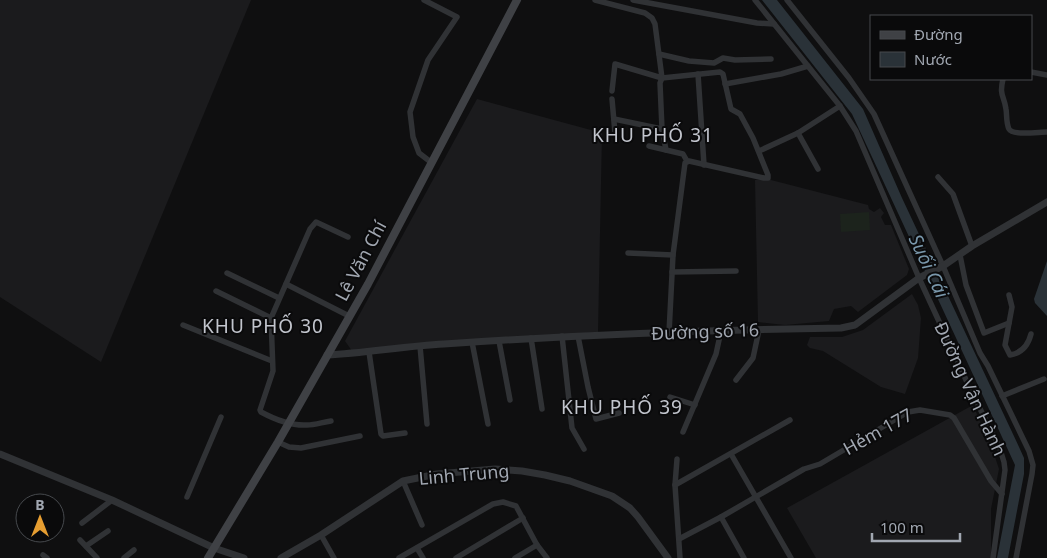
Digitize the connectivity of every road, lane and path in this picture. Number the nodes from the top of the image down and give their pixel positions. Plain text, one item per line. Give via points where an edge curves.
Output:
1 (424, 0) edge
2 (517, 0) edge
3 (633, 0) edge
4 (755, 0) edge
5 (787, 0) edge
6 (599, 1) edge
7 (661, 3) edge
8 (774, 24) junction
9 (659, 54) junction
10 (771, 59) dead end
11 (808, 66) junction
12 (1032, 72) edge
13 (698, 74) junction
14 (1047, 75) edge
15 (662, 78) junction
16 (1002, 80) edge
17 (725, 84) junction
18 (612, 91) dead end
19 (612, 99) dead end
20 (840, 106) junction
21 (614, 119) junction
22 (662, 129) junction
23 (1047, 132) edge
24 (615, 133) dead end
25 (798, 133) junction
26 (649, 146) dead end
27 (666, 150) junction
28 (760, 151) junction
29 (687, 162) junction
30 (432, 163) junction
31 (704, 165) junction
32 (818, 169) dead end
33 (938, 177) dead end
34 (1047, 202) edge
35 (348, 237) dead end
36 (972, 246) junction
37 (628, 253) dead end
38 (673, 255) junction
39 (960, 255) junction
40 (940, 267) junction
41 (736, 271) dead end
42 (672, 272) junction
43 (227, 273) dead end
44 (921, 277) junction
45 (286, 284) junction
46 (216, 291) dead end
47 (1009, 295) dead end
48 (279, 298) junction
49 (349, 316) junction
50 (270, 318) junction
51 (1009, 323) junction
52 (183, 325) dead end
53 (759, 330) junction
54 (721, 332) junction
55 (669, 333) junction
56 (1031, 334) dead end
57 (562, 336) junction
58 (578, 336) junction
59 (531, 338) junction
60 (500, 341) junction
61 (472, 342) junction
62 (420, 346) junction
63 (369, 352) junction
64 (327, 355) junction
65 (272, 361) junction
66 (1044, 379) dead end
67 (736, 380) dead end
68 (1002, 396) junction
69 (670, 397) dead end
70 (510, 400) dead end
71 (695, 406) junction
72 (542, 409) dead end
73 (619, 413) dead end
74 (221, 416) dead end
75 (790, 420) dead end
76 (331, 421) dead end
77 (288, 423) junction
78 (427, 424) dead end
79 (488, 424) dead end
80 (683, 432) dead end
81 (404, 433) dead end
82 (360, 436) dead end
83 (278, 442) junction
84 (584, 449) dead end
85 (0, 454) edge
86 (731, 454) junction
87 (677, 459) dead end
88 (403, 481) junction
89 (675, 484) junction
90 (1002, 494) junction
91 (187, 497) dead end
92 (756, 497) junction
93 (112, 500) junction
94 (721, 517) junction
95 (523, 518) junction
96 (82, 522) dead end
97 (422, 525) dead end
98 (108, 531) dead end
99 (320, 535) junction
100 (679, 539) junction
101 (80, 540) dead end
102 (537, 544) junction
103 (86, 546) junction
104 (214, 548) junction
105 (416, 548) junction
106 (134, 550) dead end
107 (97, 558) edge
108 (124, 558) edge
109 (208, 558) edge
110 (244, 558) edge
111 (281, 558) edge
112 (334, 558) edge
113 (399, 558) edge
114 (423, 558) edge
115 (456, 558) edge
116 (515, 558) edge
117 (547, 558) edge
118 (668, 558) edge
119 (680, 558) edge
120 (744, 558) edge
121 (791, 558) edge
122 (993, 558) edge
123 (1016, 558) edge

1 - 30 street via 456,17 428,60 410,112 419,153
2 - 30 main road, Lê Văn Chí
3 - 7 street
4 - 8 street, Đường Vận Hành
5 - 40 street, Đường Vận Hành via 874,114
6 - 9 street via 645,13 652,18
7 - 8 street
8 - 11 street, Đường Vận Hành
9 - 10 street via 697,62 714,62 722,58
9 - 15 street
11 - 17 street
11 - 20 street, Đường Vận Hành
12 - 14 street
13 - 15 street
13 - 17 street via 720,72
13 - 31 street
15 - 18 street via 615,64
15 - 22 street
16 - 23 street via 1001,94 1010,130 1018,133
17 - 28 street via 731,109 740,114
19 - 21 street
20 - 25 street
20 - 44 street, Đường Vận Hành via 856,131
21 - 22 street
21 - 24 street
22 - 27 street
25 - 28 street
25 - 32 street
26 - 27 street
27 - 29 street via 682,154
28 - 31 street via 767,178
29 - 31 street
29 - 38 street
30 - 49 main road, Lê Văn Chí
33 - 36 street via 953,194
34 - 36 street, Đường số 16
35 - 45 street via 316,222
36 - 39 street, Đường số 16
37 - 38 street
38 - 42 street
39 - 40 street, Đường số 16
39 - 51 street via 966,285 984,334
40 - 44 street, Đường số 16
40 - 68 street, Đường Vận Hành
41 - 42 street
42 - 55 street
43 - 48 street
44 - 53 street, Đường số 16 via 855,325
44 - 90 street, Đường Vận Hành via 1002,454 1005,470
45 - 48 street
45 - 49 street
46 - 50 street
47 - 51 street via 1012,308
48 - 50 street
49 - 64 main road, Lê Văn Chí
50 - 65 street
51 - 56 street via 1005,345 1010,355 1026,347
52 - 65 street
53 - 54 street, Đường số 16
53 - 67 street via 753,358
54 - 55 street, Đường số 16
54 - 71 street via 716,354
55 - 58 street, Đường số 16
57 - 58 street, Đường số 16
57 - 59 street, Đường số 16
57 - 84 street via 572,428
58 - 73 street via 596,419
59 - 60 street, Đường số 16
59 - 72 street
60 - 61 street, Đường số 16
60 - 70 street
61 - 62 street, Đường số 16
61 - 79 street
62 - 63 street, Đường số 16
62 - 78 street
63 - 64 street, Đường số 16
63 - 81 street via 381,434
64 - 77 main road, Lê Văn Chí
65 - 77 street via 273,371 260,411
66 - 68 street
68 - 123 street, Đường Vận Hành via 1029,451 1032,465
69 - 71 street
71 - 80 street
74 - 91 street
75 - 86 street
76 - 77 street via 307,426
77 - 83 main road, Lê Văn Chí
82 - 83 street via 301,448
83 - 104 main road, Lê Văn Chí
85 - 93 street
86 - 89 street
86 - 92 street
87 - 89 street
88 - 97 street
88 - 99 street, Linh Trung
88 - 118 street, Linh Trung via 437,474 509,469 570,482 612,496 625,504
89 - 100 street
90 - 92 street, Hẻm 177 via 954,418 914,410
90 - 122 street, Đường Vận Hành
92 - 94 street, Hẻm 177
92 - 121 street
93 - 96 street
93 - 104 street
94 - 100 street, Hẻm 177
94 - 120 street
95 - 102 street
95 - 105 street via 516,506 503,502 493,504
95 - 115 street
98 - 103 street
99 - 111 street, Linh Trung
99 - 112 street
100 - 119 street
101 - 103 street
102 - 116 street
102 - 117 street
103 - 107 street
104 - 109 main road, Lê Văn Chí
104 - 110 street
105 - 113 street
105 - 114 street
106 - 108 street

